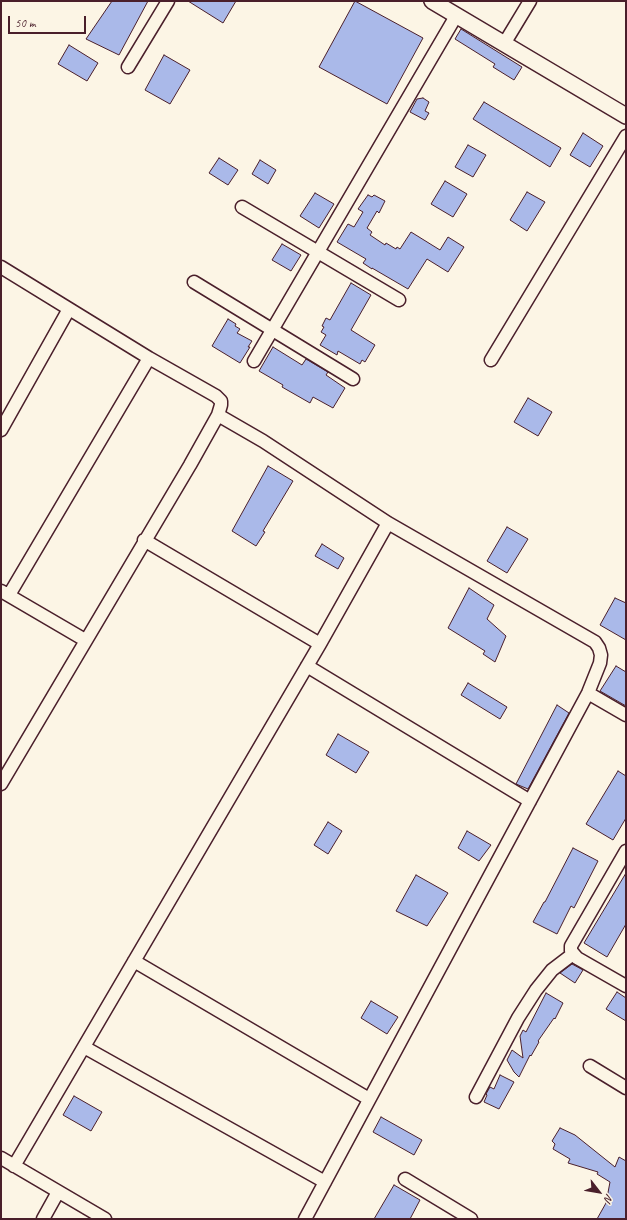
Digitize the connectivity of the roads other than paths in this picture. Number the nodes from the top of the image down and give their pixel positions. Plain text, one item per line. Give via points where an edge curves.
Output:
1 (168, 1) edge
2 (432, 1) edge
3 (530, 1) edge
4 (456, 16) junction
5 (504, 44) junction
6 (128, 67) dead end
7 (626, 116) edge
8 (626, 136) edge
9 (242, 207) dead end
10 (318, 252) junction
11 (1, 266) edge
12 (194, 282) dead end
13 (399, 300) dead end
14 (69, 309) junction
15 (272, 330) junction
16 (149, 358) junction
17 (491, 360) dead end
18 (254, 361) dead end
19 (353, 379) dead end
20 (218, 415) junction
21 (1, 430) edge
22 (388, 524) junction
23 (144, 540) junction
24 (5, 593) edge
25 (85, 640) junction
26 (320, 644) junction
27 (307, 666) junction
28 (588, 693) junction
29 (626, 715) edge
30 (1, 784) edge
31 (530, 801) junction
32 (626, 851) edge
33 (573, 954) junction
34 (134, 961) junction
35 (626, 986) edge
36 (84, 1046) junction
37 (590, 1066) dead end
38 (626, 1088) edge
39 (476, 1098) dead end
40 (369, 1099) junction
41 (1, 1158) edge
42 (14, 1166) junction
43 (406, 1179) dead end
44 (325, 1182) junction
45 (58, 1192) junction
46 (43, 1219) edge
47 (105, 1219) edge
48 (305, 1219) edge
49 (472, 1219) edge

1 - 6 street
2 - 4 main road
3 - 5 street
4 - 5 main road
4 - 10 street
5 - 7 main road
8 - 17 street
9 - 10 street
10 - 13 street
10 - 15 street
11 - 14 street
12 - 15 street
14 - 16 street
14 - 21 street
15 - 18 street
15 - 19 street
16 - 20 street via 219,398 221,405
16 - 24 street
20 - 22 street via 263,441
20 - 23 street
22 - 26 street
22 - 28 street via 595,642 601,655 600,663
23 - 25 street
23 - 26 street
24 - 25 street
25 - 30 street
26 - 27 street
27 - 31 street
27 - 34 street
28 - 29 street
28 - 31 street
31 - 40 street
32 - 33 street via 573,941
33 - 35 street
33 - 39 street via 552,970 536,990 518,1018
34 - 36 street
34 - 40 street
36 - 42 street
36 - 44 street
37 - 38 street
40 - 44 street
41 - 42 street
42 - 45 street
43 - 49 street
44 - 48 street
45 - 46 street
45 - 47 street

